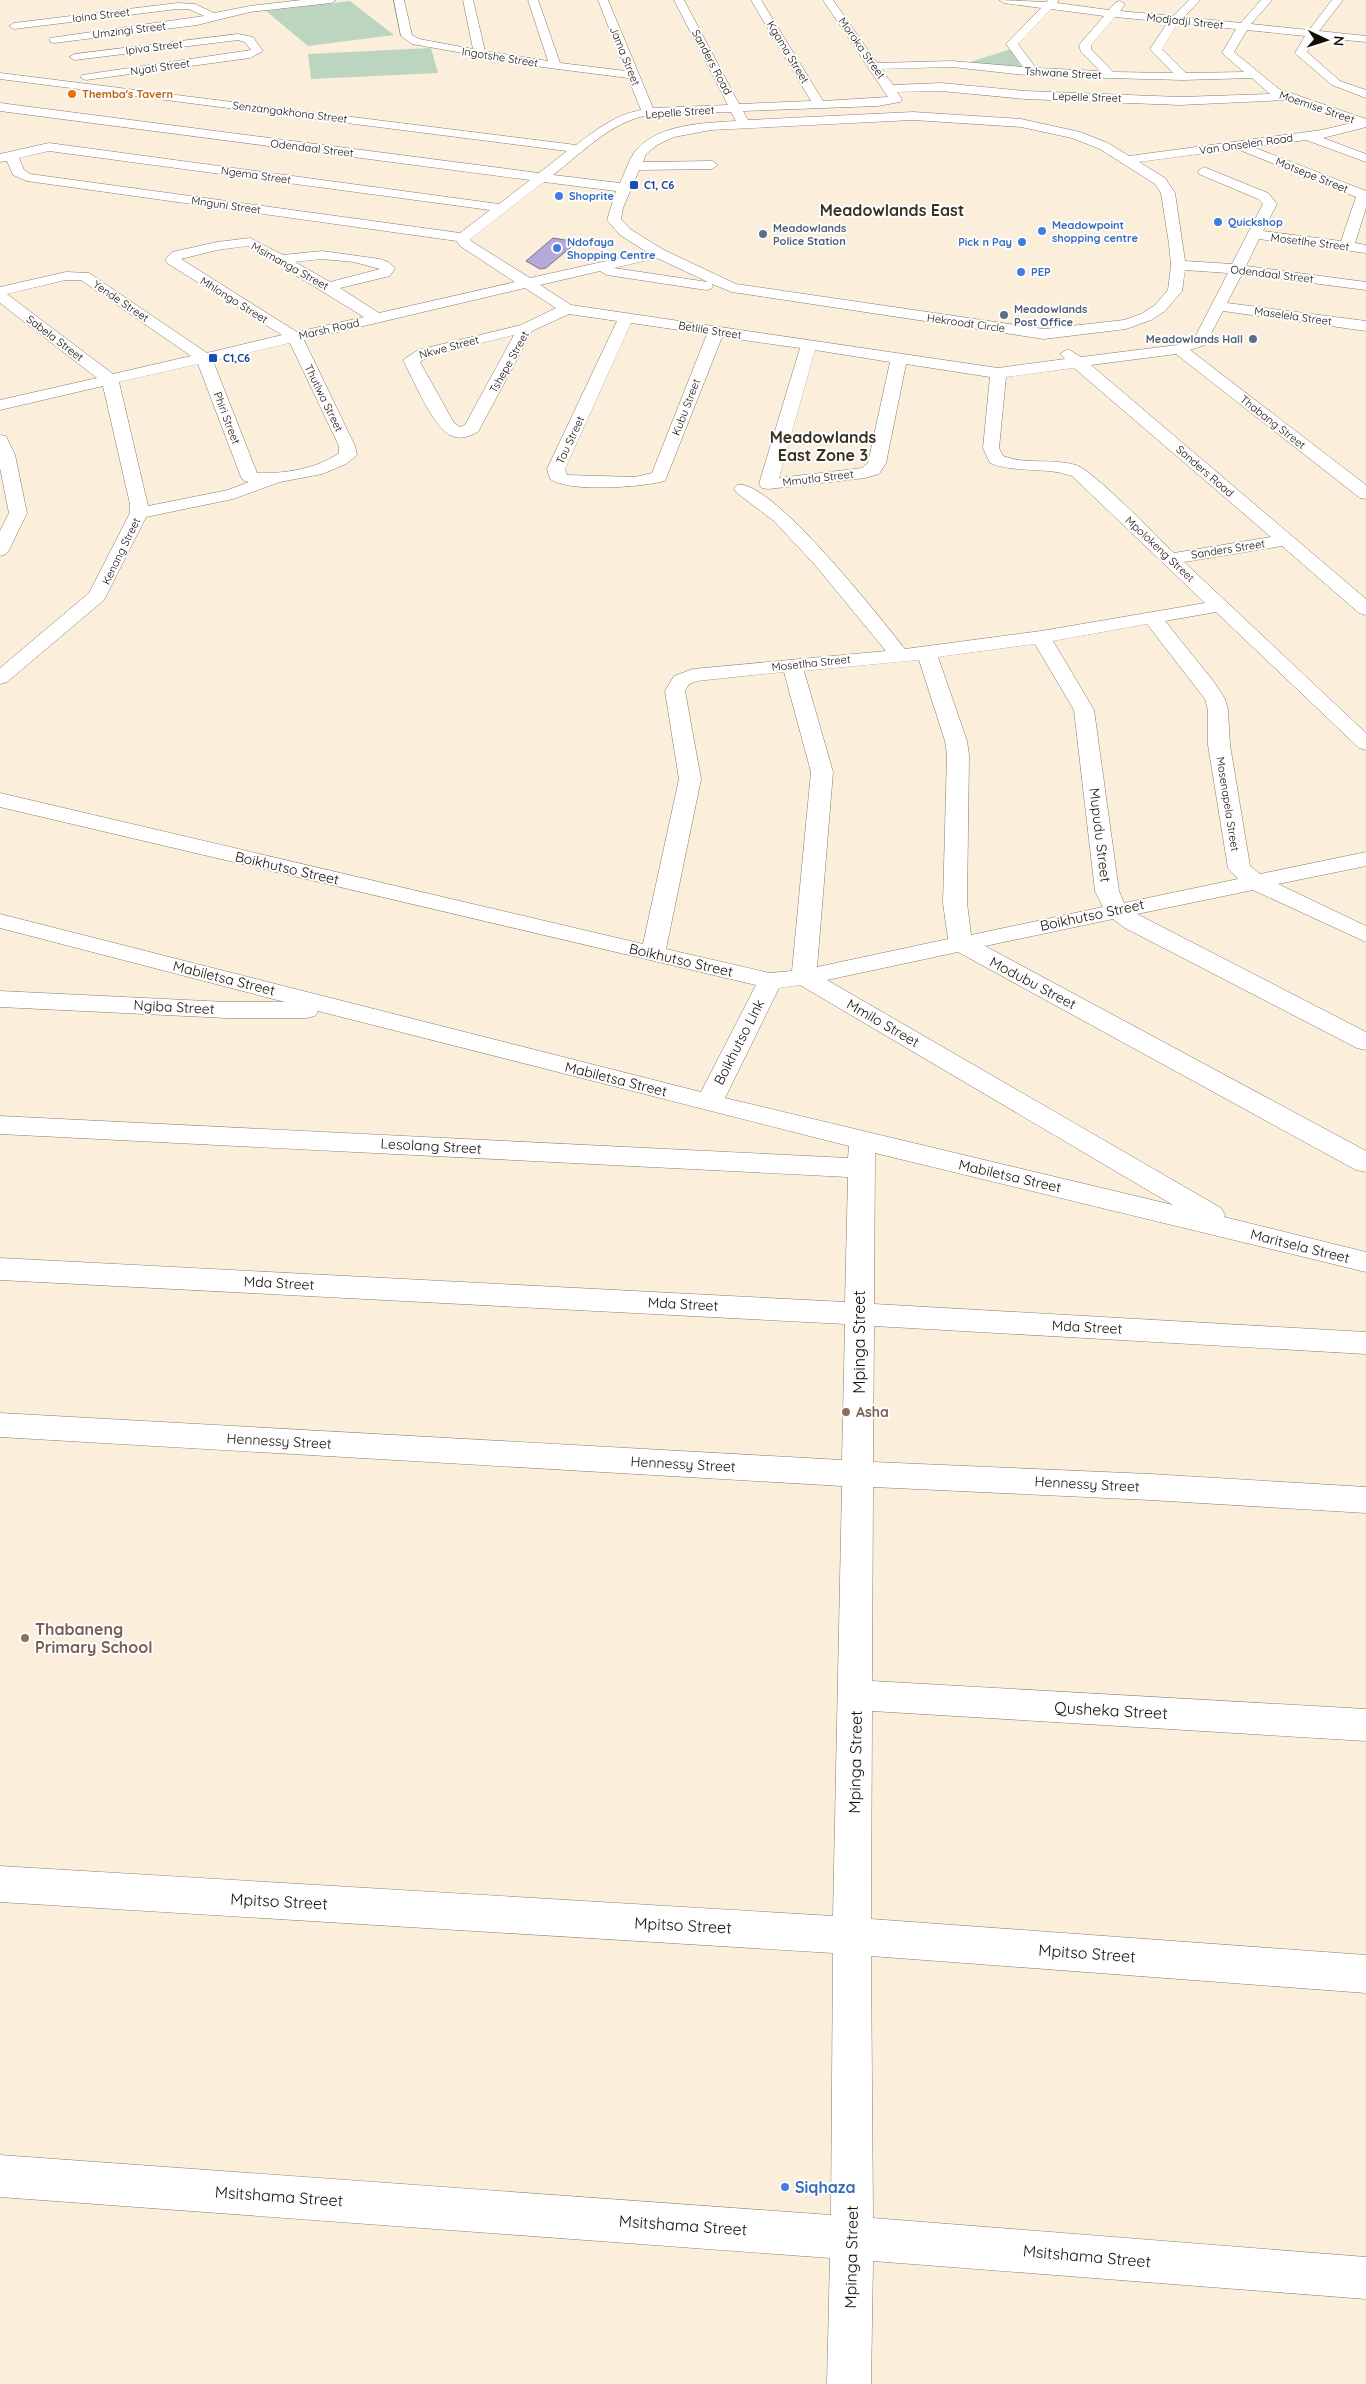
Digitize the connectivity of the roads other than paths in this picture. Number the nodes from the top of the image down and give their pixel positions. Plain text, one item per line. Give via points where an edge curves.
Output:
1 (331, 0) edge
2 (399, 0) edge
3 (468, 0) edge
4 (533, 0) edge
5 (603, 0) edge
6 (679, 0) edge
7 (756, 0) edge
8 (828, 0) edge
9 (1004, 0) edge
10 (1125, 0) edge
11 (1195, 0) edge
12 (1267, 0) edge
13 (1338, 0) edge
14 (1051, 3) edge
15 (1110, 13) junction
16 (208, 19) junction
17 (1175, 20) junction
18 (0, 24) edge
19 (14, 26) junction
20 (1243, 26) junction
21 (1312, 33) junction
22 (1366, 39) edge
23 (54, 40) junction
24 (480, 54) junction
25 (250, 55) joint
26 (556, 65) junction
27 (875, 66) junction
28 (72, 72) junction
29 (1034, 72) junction
30 (633, 75) junction
31 (1252, 75) junction
32 (0, 76) edge
33 (1110, 76) junction
34 (1183, 77) junction
35 (46, 92) dead end
36 (893, 93) junction
37 (1366, 94) edge
38 (1285, 97) junction
39 (29, 100) dead end
40 (819, 104) junction
41 (6, 108) edge
42 (736, 108) junction
43 (648, 112) junction
44 (0, 115) edge
45 (744, 124) junction
46 (1366, 124) edge
47 (170, 129) junction
48 (1307, 136) junction
49 (154, 138) dead end
50 (1239, 145) junction
51 (138, 147) dead end
52 (579, 149) junction
53 (122, 156) junction
54 (6, 157) edge
55 (1366, 158) edge
56 (1126, 160) junction
57 (712, 165) dead end
58 (634, 166) junction
59 (1204, 171) dead end
60 (542, 178) junction
61 (624, 188) junction
62 (1364, 196) edge
63 (502, 208) junction
64 (1254, 234) junction
65 (463, 238) junction
66 (1346, 246) junction
67 (1366, 249) edge
68 (659, 253) junction
69 (282, 260) junction
70 (173, 262) joint
71 (1178, 265) junction
72 (600, 267) junction
73 (1236, 269) junction
74 (574, 273) junction
75 (644, 276) junction
76 (527, 284) junction
77 (1366, 286) edge
78 (328, 287) junction
79 (0, 291) edge
80 (744, 291) junction
81 (0, 296) edge
82 (1220, 306) junction
83 (567, 309) junction
84 (626, 317) junction
85 (376, 318) junction
86 (1366, 326) edge
87 (526, 328) junction
88 (716, 331) junction
89 (1044, 334) junction
90 (295, 337) junction
91 (808, 344) junction
92 (1179, 349) junction
93 (204, 358) junction
94 (899, 358) junction
95 (1077, 362) junction
96 (998, 373) junction
97 (110, 380) junction
98 (0, 389) edge
99 (8, 403) edge
100 (467, 433) joint
101 (2, 451) edge
102 (277, 478) junction
103 (652, 480) joint
104 (757, 487) junction
105 (1366, 494) edge
106 (139, 513) junction
107 (1286, 540) junction
108 (0, 550) edge
109 (1170, 559) junction
110 (1219, 606) junction
111 (1366, 609) edge
112 (1152, 618) junction
113 (1040, 637) junction
114 (927, 653) junction
115 (899, 654) junction
116 (792, 665) junction
117 (0, 678) edge
118 (1366, 744) edge
119 (0, 800) edge
120 (1366, 859) edge
121 (1255, 882) junction
122 (1116, 910) junction
123 (0, 921) edge
124 (1366, 935) edge
125 (960, 943) junction
126 (653, 954) junction
127 (804, 977) junction
128 (770, 981) junction
129 (0, 999) edge
130 (348, 1010) junction
131 (1366, 1042) edge
132 (709, 1103) junction
133 (0, 1125) edge
134 (861, 1154) junction
135 (1366, 1163) edge
136 (1235, 1229) junction
137 (1366, 1262) edge
138 (0, 1269) edge
139 (859, 1314) junction
140 (1366, 1343) edge
141 (0, 1425) edge
142 (857, 1474) junction
143 (1366, 1500) edge
144 (856, 1695) junction
145 (1366, 1725) edge
146 (0, 1884) edge
147 (852, 1936) junction
148 (1366, 1974) edge
149 (0, 2176) edge
150 (852, 2238) junction
151 (1366, 2278) edge
152 (849, 2384) edge

1 - 16 street, Umzingi Street via 257,8
2 - 24 street, Ingotshe Street via 408,39
3 - 24 street
4 - 26 street
5 - 30 street, Jama Street
6 - 42 street, Sanders Road
7 - 40 street, Kgama Street
8 - 27 street, Moroka Street
9 - 14 street, Modjadji Street
10 - 15 street
11 - 17 street
12 - 20 street, Moemise Street
13 - 21 street
14 - 15 street, Modjadji Street
14 - 29 street via 1012,44
15 - 17 street, Modjadji Street
15 - 33 street via 1085,47
16 - 19 street, Ioina Street via 189,6
16 - 23 street, Umzingi Street
17 - 20 street, Modjadji Street
17 - 34 street via 1156,49
18 - 19 street
19 - 23 street
20 - 21 street, Modjadji Street
20 - 31 street, Moemise Street via 1228,50
21 - 22 street, Modjadji Street
21 - 37 street via 1300,53 1304,58 1336,83
23 - 28 street via 66,46
24 - 26 street, Ingotshe Street
25 - 28 street, Nyati Street
25 - 28 street, Ipiva Street via 257,52 249,38 232,37
26 - 30 street, Ingotshe Street
27 - 29 street, Tshwane Street via 952,64
27 - 36 street, Moroka Street
28 - 32 street, Senzangakhona Street
28 - 35 street
28 - 52 street, Senzangakhona Street
29 - 33 street, Tshwane Street
30 - 43 street, Jama Street
31 - 34 street, Tshwane Street
31 - 38 street, Moemise Street
33 - 34 street, Tshwane Street
36 - 38 street, Lepelle Street via 941,87 1025,95 1180,100
36 - 40 street, Lepelle Street via 892,101
38 - 46 street, Moemise Street
39 - 41 street
40 - 42 street, Lepelle Street
41 - 44 street
41 - 47 street, Odendaal Street
42 - 43 street, Lepelle Street
42 - 45 street, Sanders Road
43 - 52 street, Lepelle Street via 613,123
45 - 56 street, Hekroodt Circle via 913,116 1007,122 1085,138
45 - 58 street, Hekroodt Circle via 702,127 670,134 645,147
46 - 48 street, Van Onselen Road
47 - 49 street
47 - 60 street, Odendaal Street
48 - 50 street, Van Onselen Road
48 - 55 street
50 - 56 street, Van Onselen Road
50 - 62 street, Motsepe Street
51 - 53 street
52 - 60 street, Lepelle Street
53 - 54 street, Ngema Street via 44,147
53 - 63 street, Ngema Street
54 - 65 street, Mnguni Street via 18,172 27,177
56 - 71 street, Hekroodt Circle via 1165,187
57 - 58 street
58 - 61 street, Hekroodt Circle
59 - 64 street, Betlile Street via 1268,199 1270,204
60 - 61 street, Odendaal Street
60 - 63 street
61 - 68 street, Hekroodt Circle via 614,218 616,223
62 - 66 street, Motsepe Street
63 - 65 street
64 - 66 street, Mosetlhe Street
64 - 73 street, Betlile Street
65 - 76 street, Betlile Street via 472,248
66 - 67 street, Mosetlhe Street
68 - 72 street, Marsh Road
68 - 80 street, Hekroodt Circle via 717,282
69 - 70 street, Msimanga Street via 244,242 181,254 173,258
69 - 78 street, Msimanga Street
69 - 78 street via 323,255 373,262 388,268 385,273
70 - 90 street, Mhlongo Street
71 - 73 street, Odendaal Street
71 - 89 street, Hekroodt Circle via 1175,291 1160,308 1146,317 1108,328
72 - 74 street, Marsh Road
72 - 75 street
73 - 77 street, Odendaal Street
73 - 82 street, Betlile Street
74 - 75 street
74 - 76 street, Marsh Road
75 - 80 street
76 - 83 street, Betlile Street
76 - 85 street, Marsh Road
78 - 85 street, Msimanga Street
79 - 93 street, Yende Street via 66,276 84,276
80 - 89 street, Hekroodt Circle
81 - 97 street, Sabela Street
82 - 86 street, Maselela Street
82 - 92 street, Betlile Street via 1200,342
83 - 84 street, Betlile Street
83 - 87 street, Tshepe Street
84 - 88 street, Betlile Street
84 - 103 street, Tau Street via 556,475 563,480
85 - 90 street, Marsh Road
87 - 100 street, Tshepe Street
87 - 100 street, Nkwe Street via 424,353 411,360 447,426 456,432
88 - 91 street, Betlile Street
88 - 103 street, Kubu Street via 658,478
89 - 95 street, Sanders Road
90 - 93 street, Marsh Road
90 - 102 street, Thutlwa Street via 349,453 344,459 326,466
91 - 94 street, Betlile Street
91 - 104 street
92 - 95 street, Betlile Street
92 - 105 street, Thabang Street
93 - 97 street, Marsh Road
93 - 102 street, Phiri Street via 250,477
94 - 96 street, Betlile Street
94 - 104 street, Mmutla Street via 873,470
95 - 96 street, Betlile Street
95 - 107 street, Sanders Road
96 - 109 street, Mpolokeng Street via 991,448 996,459 1078,472
97 - 99 street, Marsh Road
97 - 106 street, Kenang Street
98 - 99 street
101 - 108 street via 18,513
102 - 106 street via 233,494
104 - 115 street via 768,508 822,561
106 - 117 street, Kenang Street via 97,596
107 - 109 street, Sanders Street
107 - 111 street, Sanders Road
109 - 110 street, Mpolokeng Street
110 - 112 street, Mosetlha Street
110 - 118 street, Mpolokeng Street
112 - 113 street, Mosetlha Street
112 - 121 street, Mosenapela Street via 1216,699 1219,745 1235,852 1239,868
113 - 114 street, Mosetlha Street
113 - 122 street, Mupudu Street via 1084,710 1107,891
114 - 115 street, Mosetlha Street
114 - 125 street via 958,755 955,903
115 - 116 street, Mosetlha Street
116 - 126 street, Mosetlha Street via 693,675 681,680 676,688 690,779
116 - 127 street via 822,772
119 - 126 street, Boikhutso Street
120 - 121 street, Boikhutso Street
121 - 122 street, Boikhutso Street
121 - 124 street, Mosenapela Street
122 - 125 street, Boikhutso Street
122 - 131 street via 1133,923
123 - 130 street, Mabiletsa Street
125 - 127 street, Boikhutso Street
125 - 135 street, Modubu Street
126 - 128 street, Boikhutso Street
127 - 128 street, Boikhutso Street
127 - 136 street, Mmilo Street
128 - 132 street, Boikhutso Link
129 - 130 street, Ngiba Street via 227,1010
130 - 132 street, Mabiletsa Street
132 - 134 street, Mabiletsa Street
133 - 134 street, Lesolang Street
134 - 136 street, Mabiletsa Street
134 - 139 street, Mpinga Street
136 - 137 street, Maritsela Street
138 - 139 street, Mda Street
139 - 140 street, Mda Street
139 - 142 street, Mpinga Street
141 - 142 street, Hennessy Street
142 - 143 street, Hennessy Street
142 - 144 street, Mpinga Street
144 - 145 street, Qusheka Street
144 - 147 street, Mpinga Street
146 - 147 street, Mpitso Street
147 - 148 street, Mpitso Street
147 - 150 street, Mpinga Street
149 - 150 street, Msitshama Street
150 - 151 street, Msitshama Street
150 - 152 street, Mpinga Street

